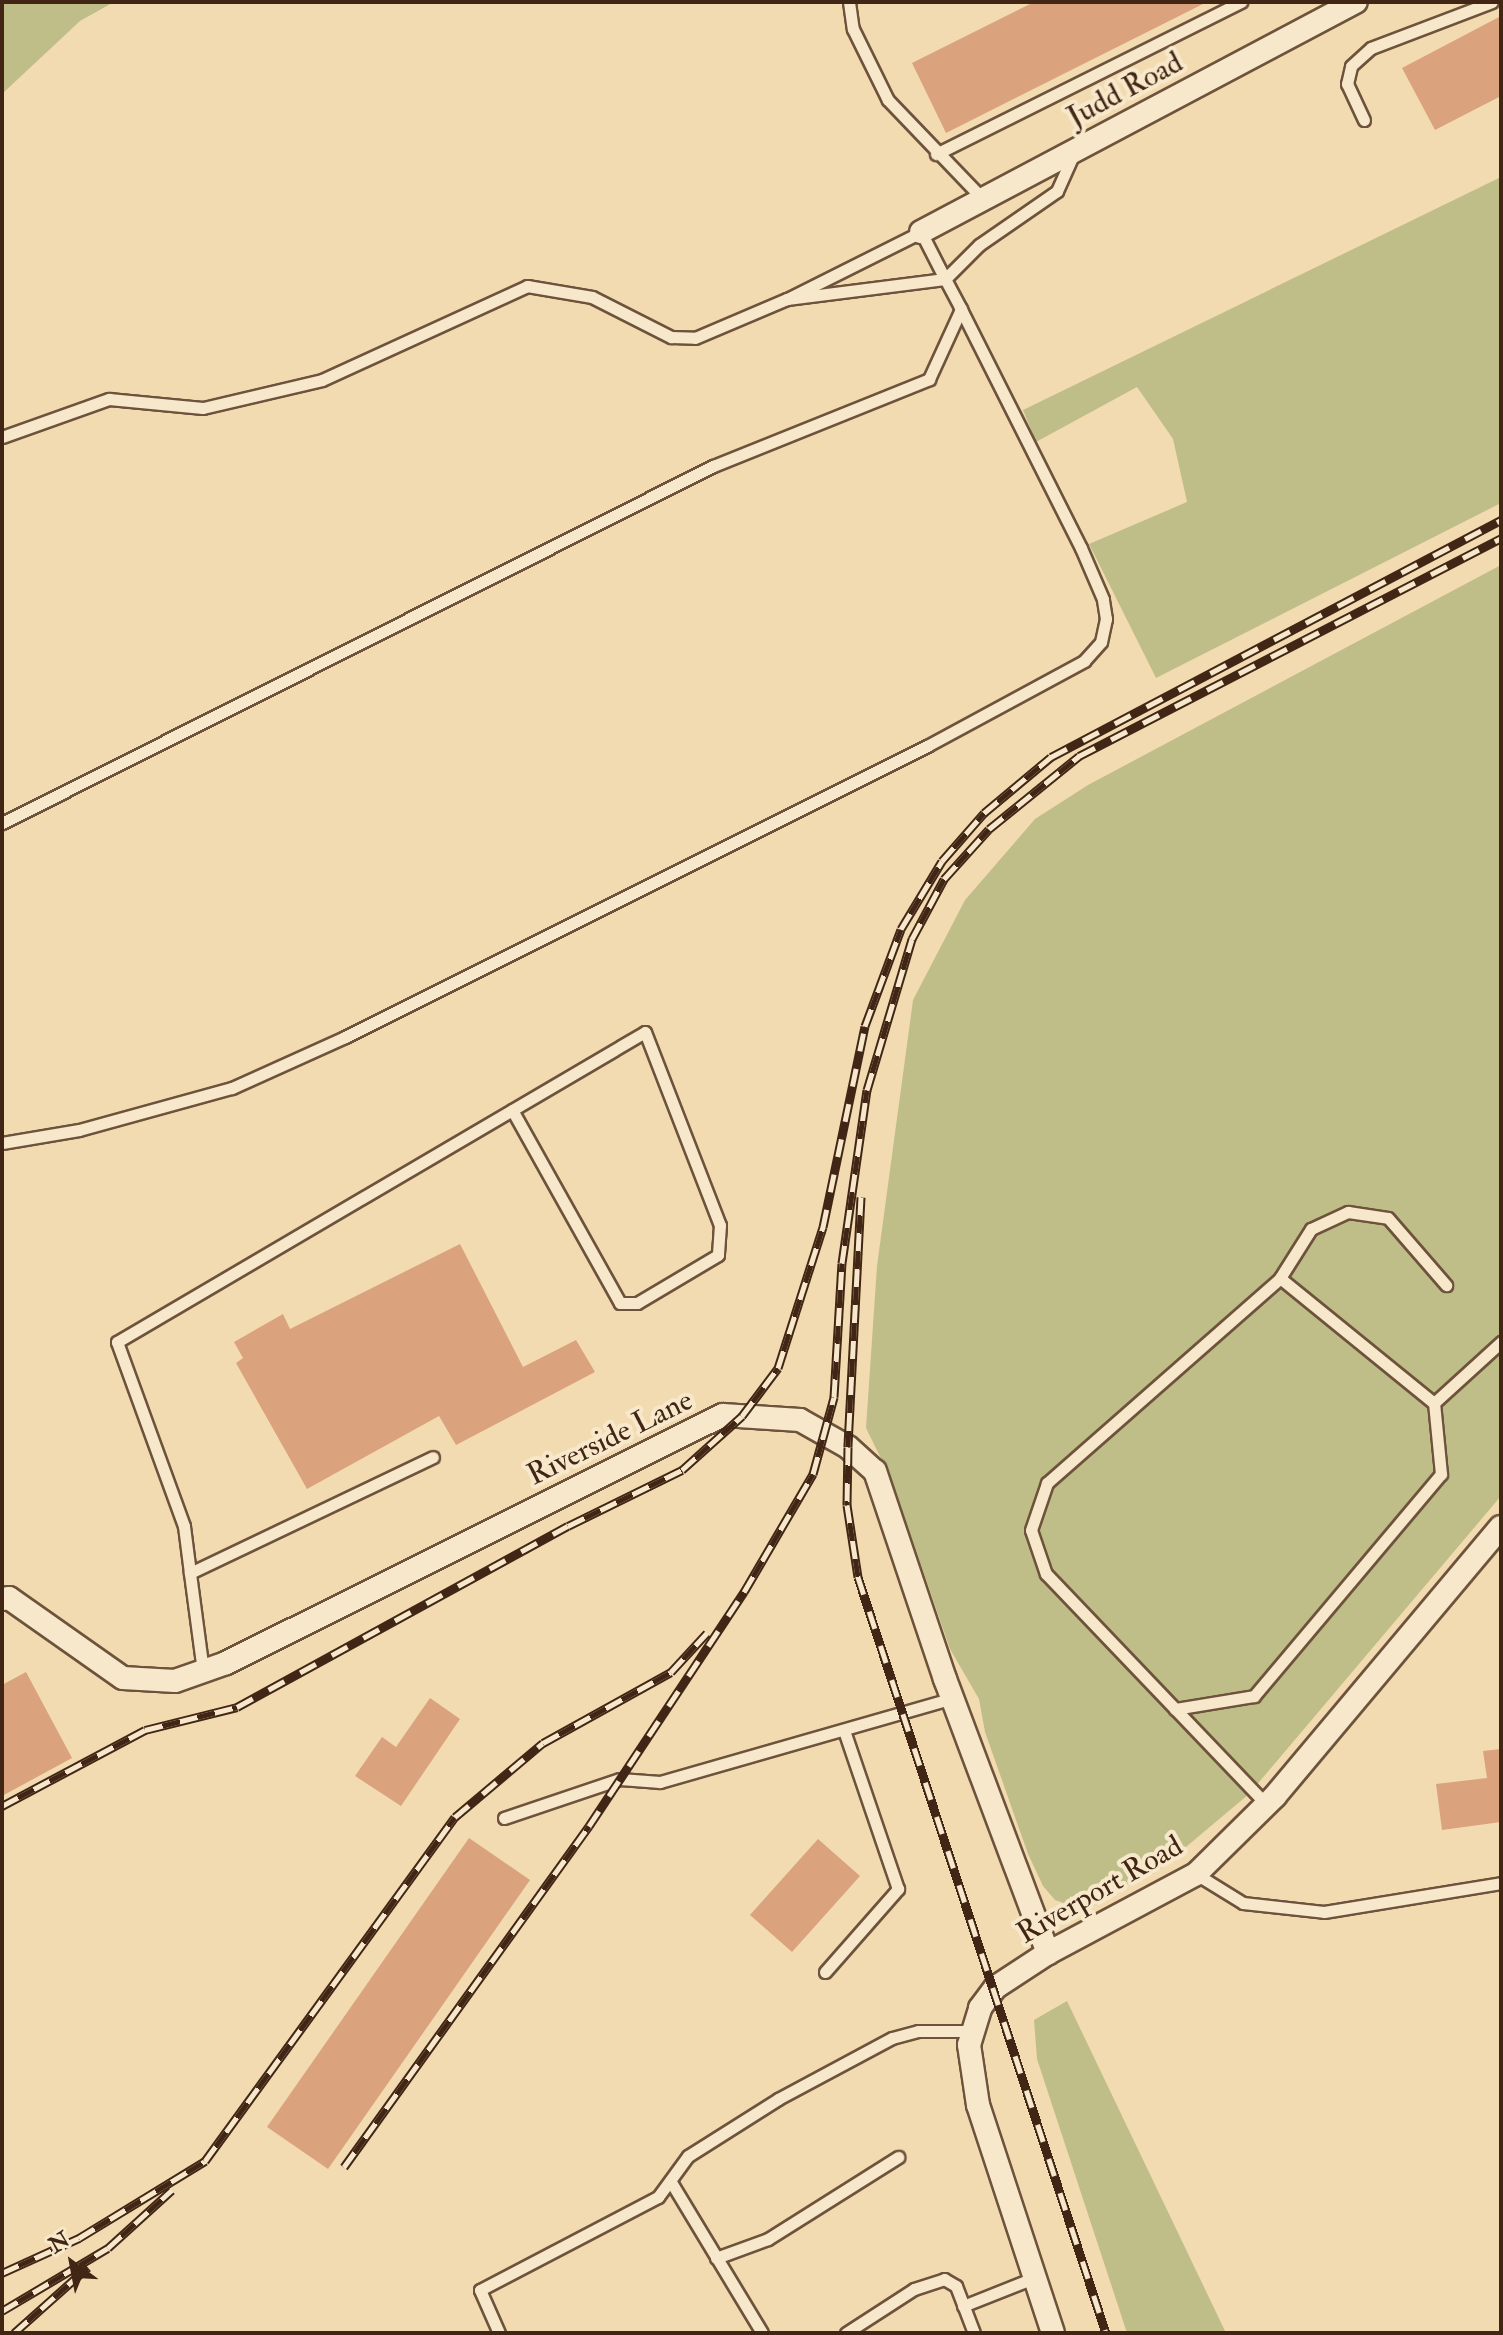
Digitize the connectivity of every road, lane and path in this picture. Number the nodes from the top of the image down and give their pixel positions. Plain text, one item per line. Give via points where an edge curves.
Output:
1 (849, 2) edge
2 (1241, 2) edge
3 (1356, 2) edge
4 (1492, 2) edge
5 (1364, 120) dead end
6 (1075, 150) junction
7 (936, 154) junction
8 (983, 199) junction
9 (921, 232) junction
10 (945, 279) junction
11 (787, 299) junction
12 (961, 309) junction
13 (2, 437) edge
14 (2, 823) edge
15 (512, 1110) junction
16 (2, 1143) edge
17 (1280, 1278) junction
18 (1446, 1285) dead end
19 (1501, 1342) edge
20 (1434, 1403) junction
21 (433, 1457) dead end
22 (1501, 1527) edge
23 (190, 1573) junction
24 (2, 1599) edge
25 (203, 1671) junction
26 (952, 1698) junction
27 (1175, 1709) junction
28 (844, 1730) junction
29 (1267, 1805) junction
30 (504, 1818) dead end
31 (1196, 1874) junction
32 (1501, 1883) edge
33 (1048, 1953) junction
34 (825, 1972) dead end
35 (973, 2031) junction
36 (898, 2157) dead end
37 (671, 2182) junction
38 (716, 2258) junction
39 (1036, 2277) junction
40 (963, 2306) junction
41 (499, 2333) edge
42 (762, 2333) edge
43 (846, 2333) edge
44 (974, 2333) edge
45 (1053, 2333) edge

1 - 7 lane via 853,29 888,100
2 - 7 lane
3 - 6 street, Judd Road
4 - 5 lane via 1371,48 1351,66 1348,95
6 - 8 street, Judd Road
6 - 10 lane via 1057,191 979,245
7 - 8 lane
8 - 9 street, Judd Road
9 - 10 lane
9 - 11 lane
10 - 11 lane
10 - 12 lane
11 - 13 lane via 715,331 683,338 671,337 592,297 527,286 322,380 203,408 109,399
12 - 14 lane via 929,379 713,466
12 - 16 lane via 1103,599 1101,642 1084,661 913,753 345,1037 232,1088 79,1130
15 - 15 lane via 645,1032 720,1225 718,1255 637,1303 620,1303
15 - 23 lane via 117,1342 184,1526
17 - 18 lane via 1311,1229 1348,1212 1388,1218
17 - 20 lane
17 - 27 lane via 1047,1483 1031,1530 1046,1574
19 - 20 lane
20 - 27 lane via 1441,1474 1274,1673 1254,1696
21 - 23 lane
22 - 29 street, Riverport Road
23 - 25 lane
24 - 25 street, Riverside Lane via 9,1598 123,1678 175,1681
25 - 26 street, Riverside Lane via 723,1415 800,1420 848,1447 875,1471
26 - 28 lane
26 - 33 street, Riverside Lane
27 - 29 lane
28 - 30 lane via 660,1782 620,1779
28 - 34 lane via 898,1889
29 - 31 street, Riverport Road
31 - 32 lane via 1243,1903 1324,1912
31 - 33 street, Riverport Road
33 - 35 street, Riverport Road via 992,1990
35 - 37 lane via 918,2031 892,2038 778,2099 688,2156
35 - 39 street, Riverport Road via 969,2045 978,2105
36 - 38 lane via 768,2239
37 - 38 lane
37 - 41 lane via 658,2197 480,2290
38 - 42 lane
39 - 40 lane
39 - 45 street, Riverport Road
40 - 43 lane via 956,2286 938,2280 914,2289
40 - 44 lane

